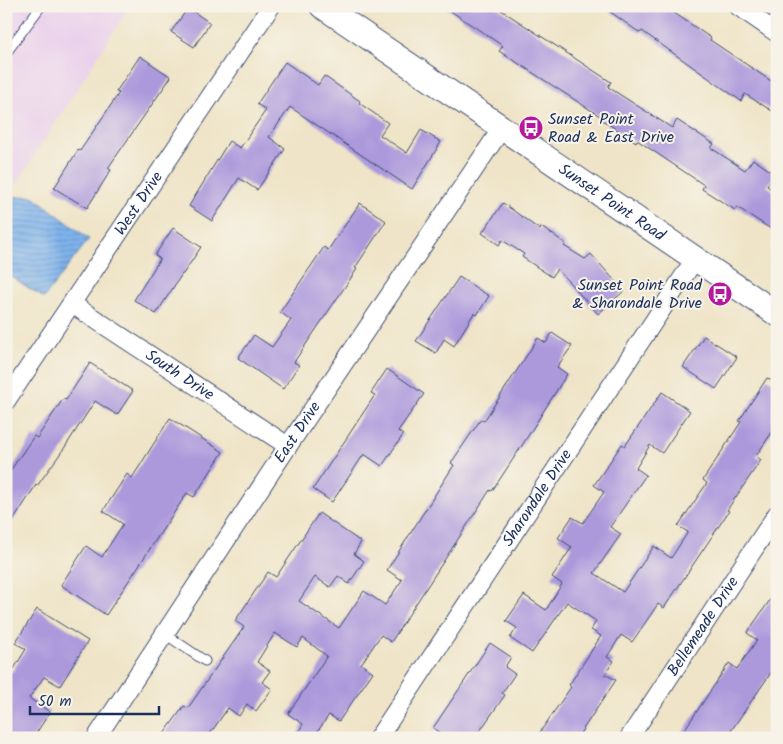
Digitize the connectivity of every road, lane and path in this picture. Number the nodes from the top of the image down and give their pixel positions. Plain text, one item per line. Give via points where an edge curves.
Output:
1 (41, 6) edge
2 (271, 6) edge
3 (322, 6) edge
4 (742, 7) edge
5 (777, 33) edge
6 (6, 53) edge
7 (502, 128) junction
8 (695, 259) junction
9 (72, 304) junction
10 (777, 314) edge
11 (6, 401) edge
12 (288, 446) junction
13 (777, 514) edge
14 (165, 634) junction
15 (205, 661) dead end
16 (96, 738) edge
17 (378, 738) edge
18 (628, 738) edge

1 - 6 lane
2 - 9 street, West Drive
3 - 7 main road, Sunset Point Road
4 - 5 street
7 - 8 main road, Sunset Point Road
7 - 12 street, East Drive
8 - 10 main road, Sunset Point Road
8 - 17 street, Sharondale Drive
9 - 11 street, West Drive
9 - 12 street, South Drive
12 - 14 street, East Drive
13 - 18 street, Bellemeade Drive
14 - 15 lane
14 - 16 street, East Drive

